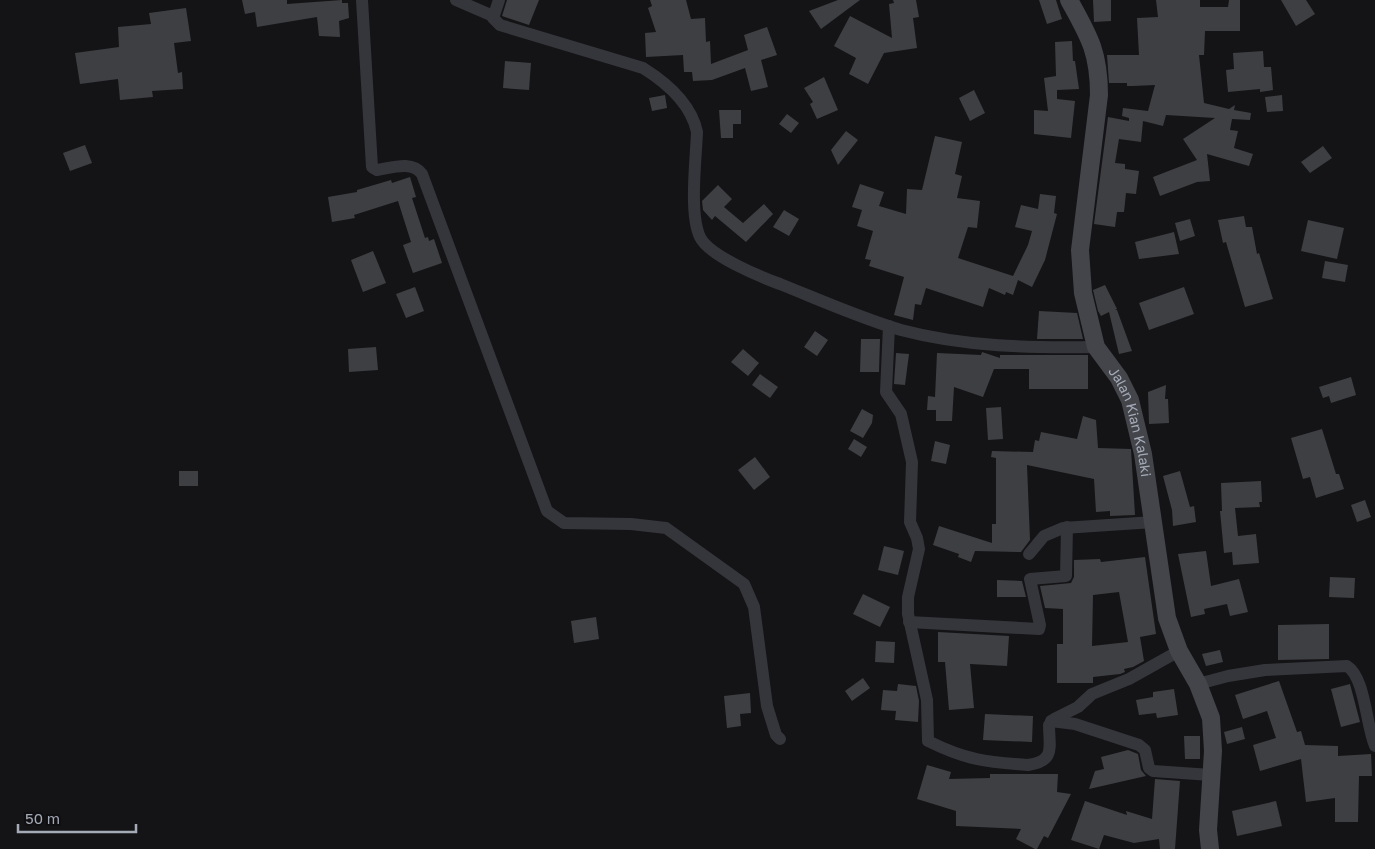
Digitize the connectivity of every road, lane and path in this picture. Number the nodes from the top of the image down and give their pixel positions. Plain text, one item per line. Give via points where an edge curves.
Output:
1 (362, 0) edge
2 (456, 0) edge
3 (499, 0) edge
4 (1069, 0) edge
5 (494, 16) junction
6 (889, 326) junction
7 (1096, 347) junction
8 (1154, 522) junction
9 (1067, 527) junction
10 (1029, 554) dead end
11 (909, 622) junction
12 (1179, 651) junction
13 (1198, 684) junction
14 (1051, 722) junction
15 (780, 739) dead end
16 (1375, 746) edge
17 (1211, 774) junction
18 (1210, 849) edge

1 - 15 street via 372,167 376,170 409,166 419,169 422,174 546,511 564,524 631,524 666,528 744,584 754,607 767,706
2 - 5 street
3 - 5 street
4 - 7 street, Jalan Kian Kalaki via 1096,52 1099,74 1080,250 1082,293
5 - 6 street via 500,25 628,62 660,78 679,97 695,122 694,214 701,240 745,270
6 - 7 street via 959,341 1012,347
6 - 11 street via 886,392 902,414 907,433 912,462 910,522 918,543 908,597
7 - 8 street, Jalan Kian Kalaki via 1119,378 1130,400
8 - 9 street
8 - 12 street, Jalan Kian Kalaki via 1167,618
9 - 10 street via 1044,536
9 - 11 street via 1066,576 1030,579 1039,629
11 - 14 street via 927,700 928,741 974,760 1028,766 1047,759 1050,754
12 - 13 street, Jalan Kian Kalaki
12 - 14 street via 1129,679 1092,694 1078,707
13 - 16 street via 1265,670 1347,666 1358,676 1369,733
13 - 17 street, Jalan Kian Kalaki via 1211,718
14 - 17 street via 1075,724 1139,745 1145,750 1149,768 1153,771
17 - 18 street, Jalan Kian Kalaki

